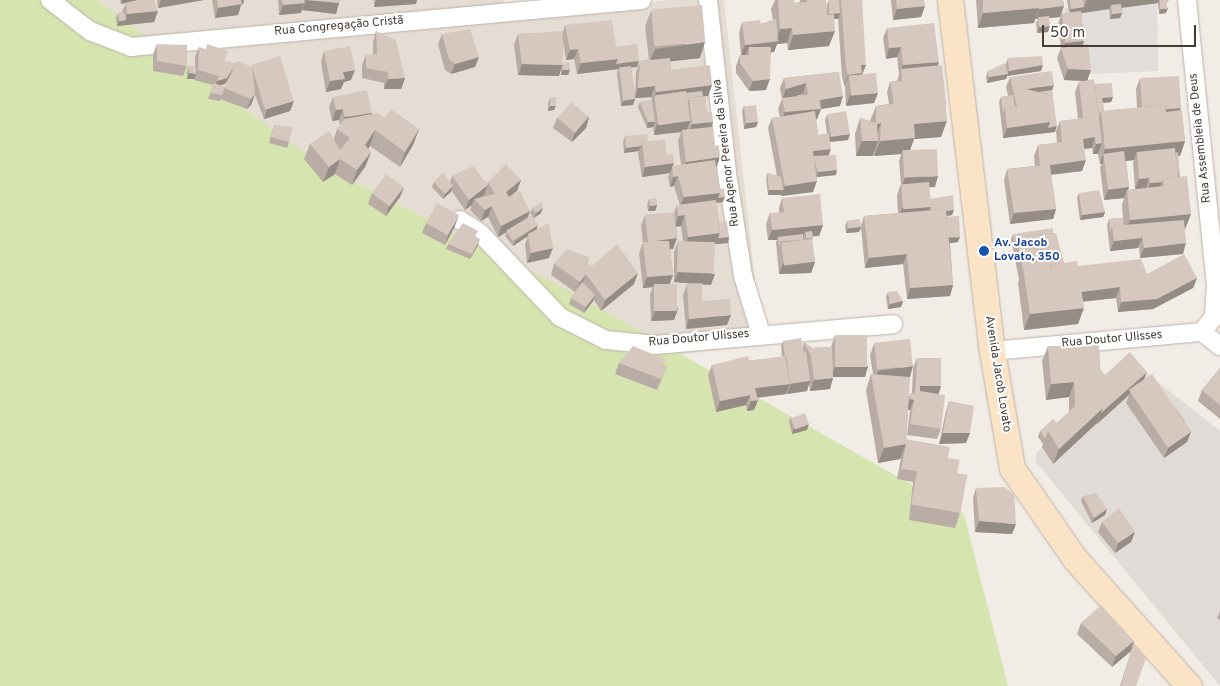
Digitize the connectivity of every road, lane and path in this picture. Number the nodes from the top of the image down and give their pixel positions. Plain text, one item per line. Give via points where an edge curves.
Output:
1 (50, 0) edge
2 (642, 0) edge
3 (708, 0) edge
4 (950, 0) edge
5 (1188, 0) edge
6 (492, 6) edge
7 (460, 220) edge
8 (893, 324) dead end
9 (1202, 332) junction
10 (761, 334) junction
11 (1220, 346) edge
12 (992, 351) junction
13 (1189, 686) edge

1 - 6 street, Rua Congregação Cristã via 90,31 131,47
2 - 6 street, Rua Congregação Cristã
3 - 10 street, Rua Agenor Pereira da Silva via 729,190 743,276
4 - 12 main road, Avenida Jacob Lovato
5 - 9 street, Rua Assembleia de Deus via 1216,285 1214,317
7 - 10 street, Rua Doutor Ulisses via 480,233 560,317 606,340 655,345
8 - 10 street, Rua Doutor Ulisses
9 - 11 street
9 - 12 street, Rua Doutor Ulisses
12 - 13 main road, Avenida Jacob Lovato via 1012,468 1075,559

